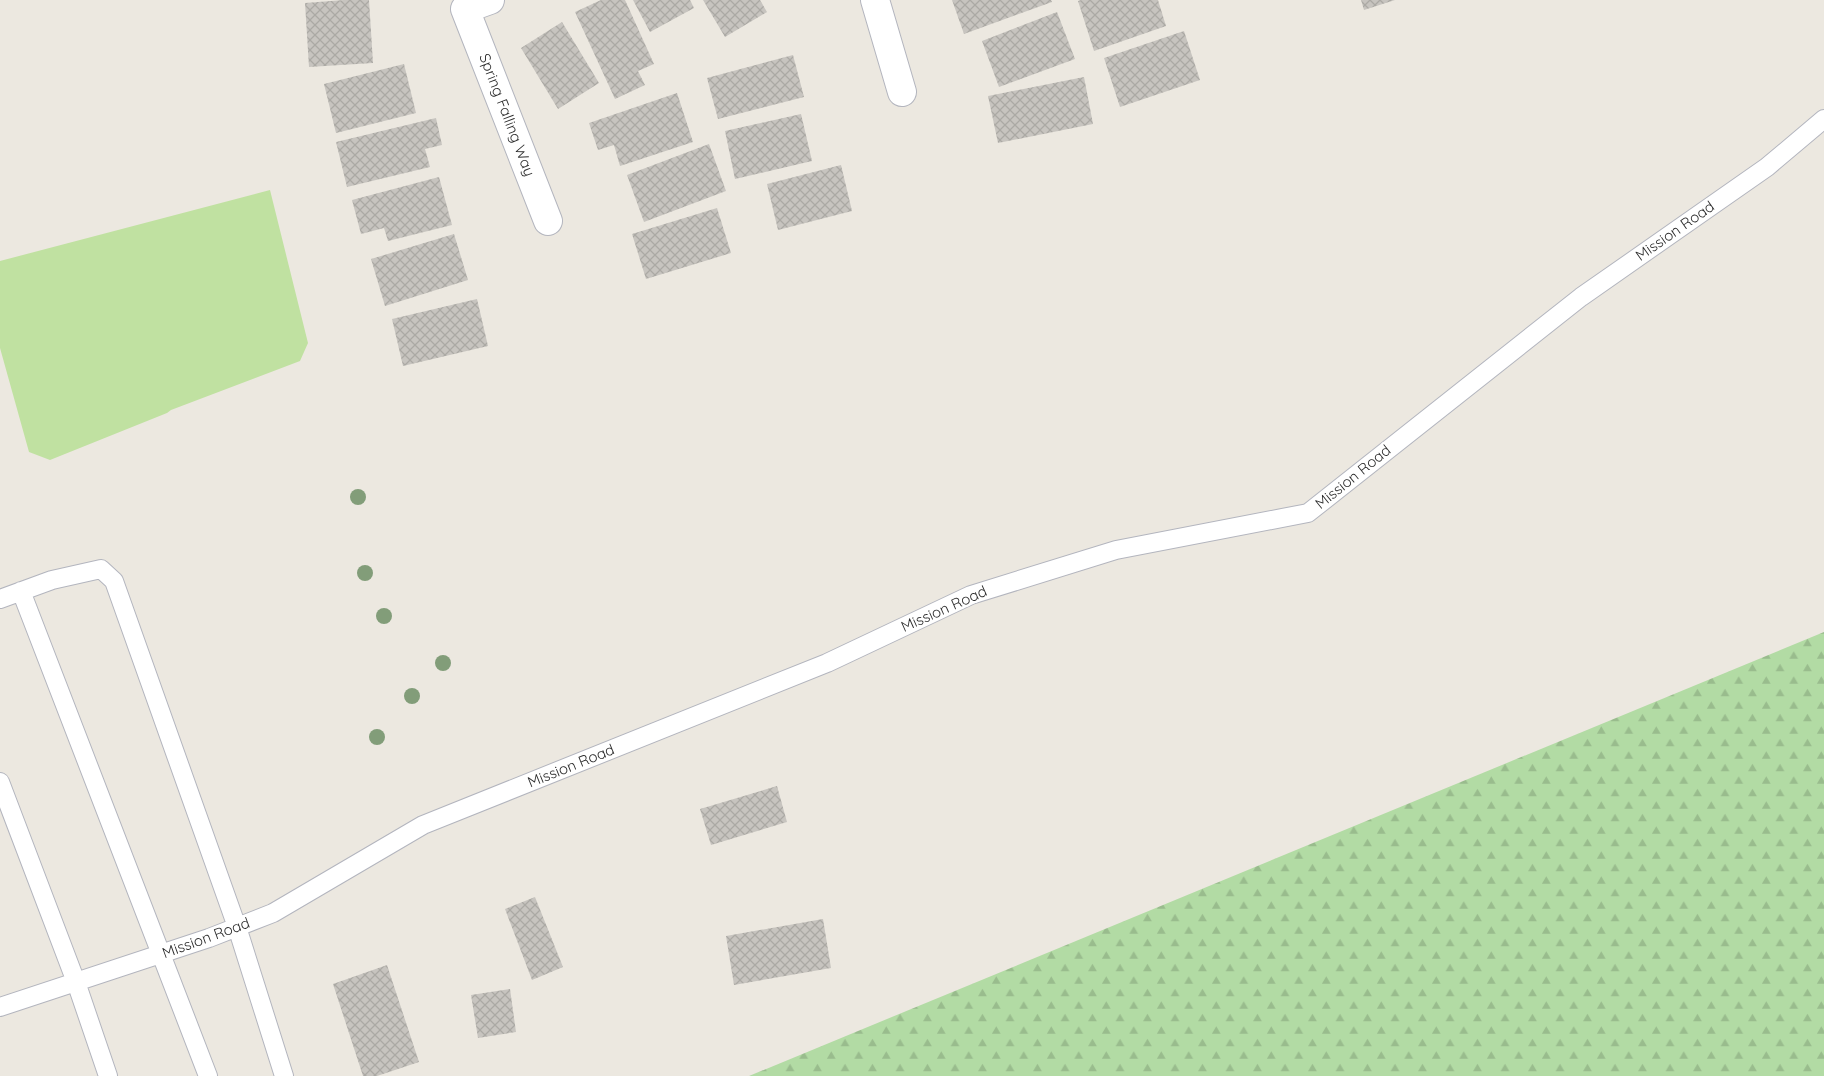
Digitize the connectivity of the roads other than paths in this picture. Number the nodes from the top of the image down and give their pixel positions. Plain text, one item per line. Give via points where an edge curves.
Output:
1 (875, 0) edge
2 (478, 4) edge
3 (902, 92) dead end
4 (1824, 118) edge
5 (548, 221) dead end
6 (21, 591) junction
7 (0, 599) edge
8 (0, 782) edge
9 (237, 927) junction
10 (160, 954) junction
11 (76, 982) junction
12 (0, 1007) edge
13 (108, 1076) edge
14 (208, 1076) edge
15 (284, 1076) edge

1 - 3 street
2 - 5 street, Spring Falling Way
4 - 9 lane, Mission Road via 1767,167 1581,297 1308,514 1116,550 971,595 827,663 422,825 273,913
6 - 7 lane
6 - 9 lane via 101,569 114,581
6 - 10 lane
8 - 11 lane
9 - 10 lane, Mission Road
9 - 15 lane
10 - 11 lane, Mission Road
10 - 14 lane
11 - 12 lane, Mission Road
11 - 13 lane

